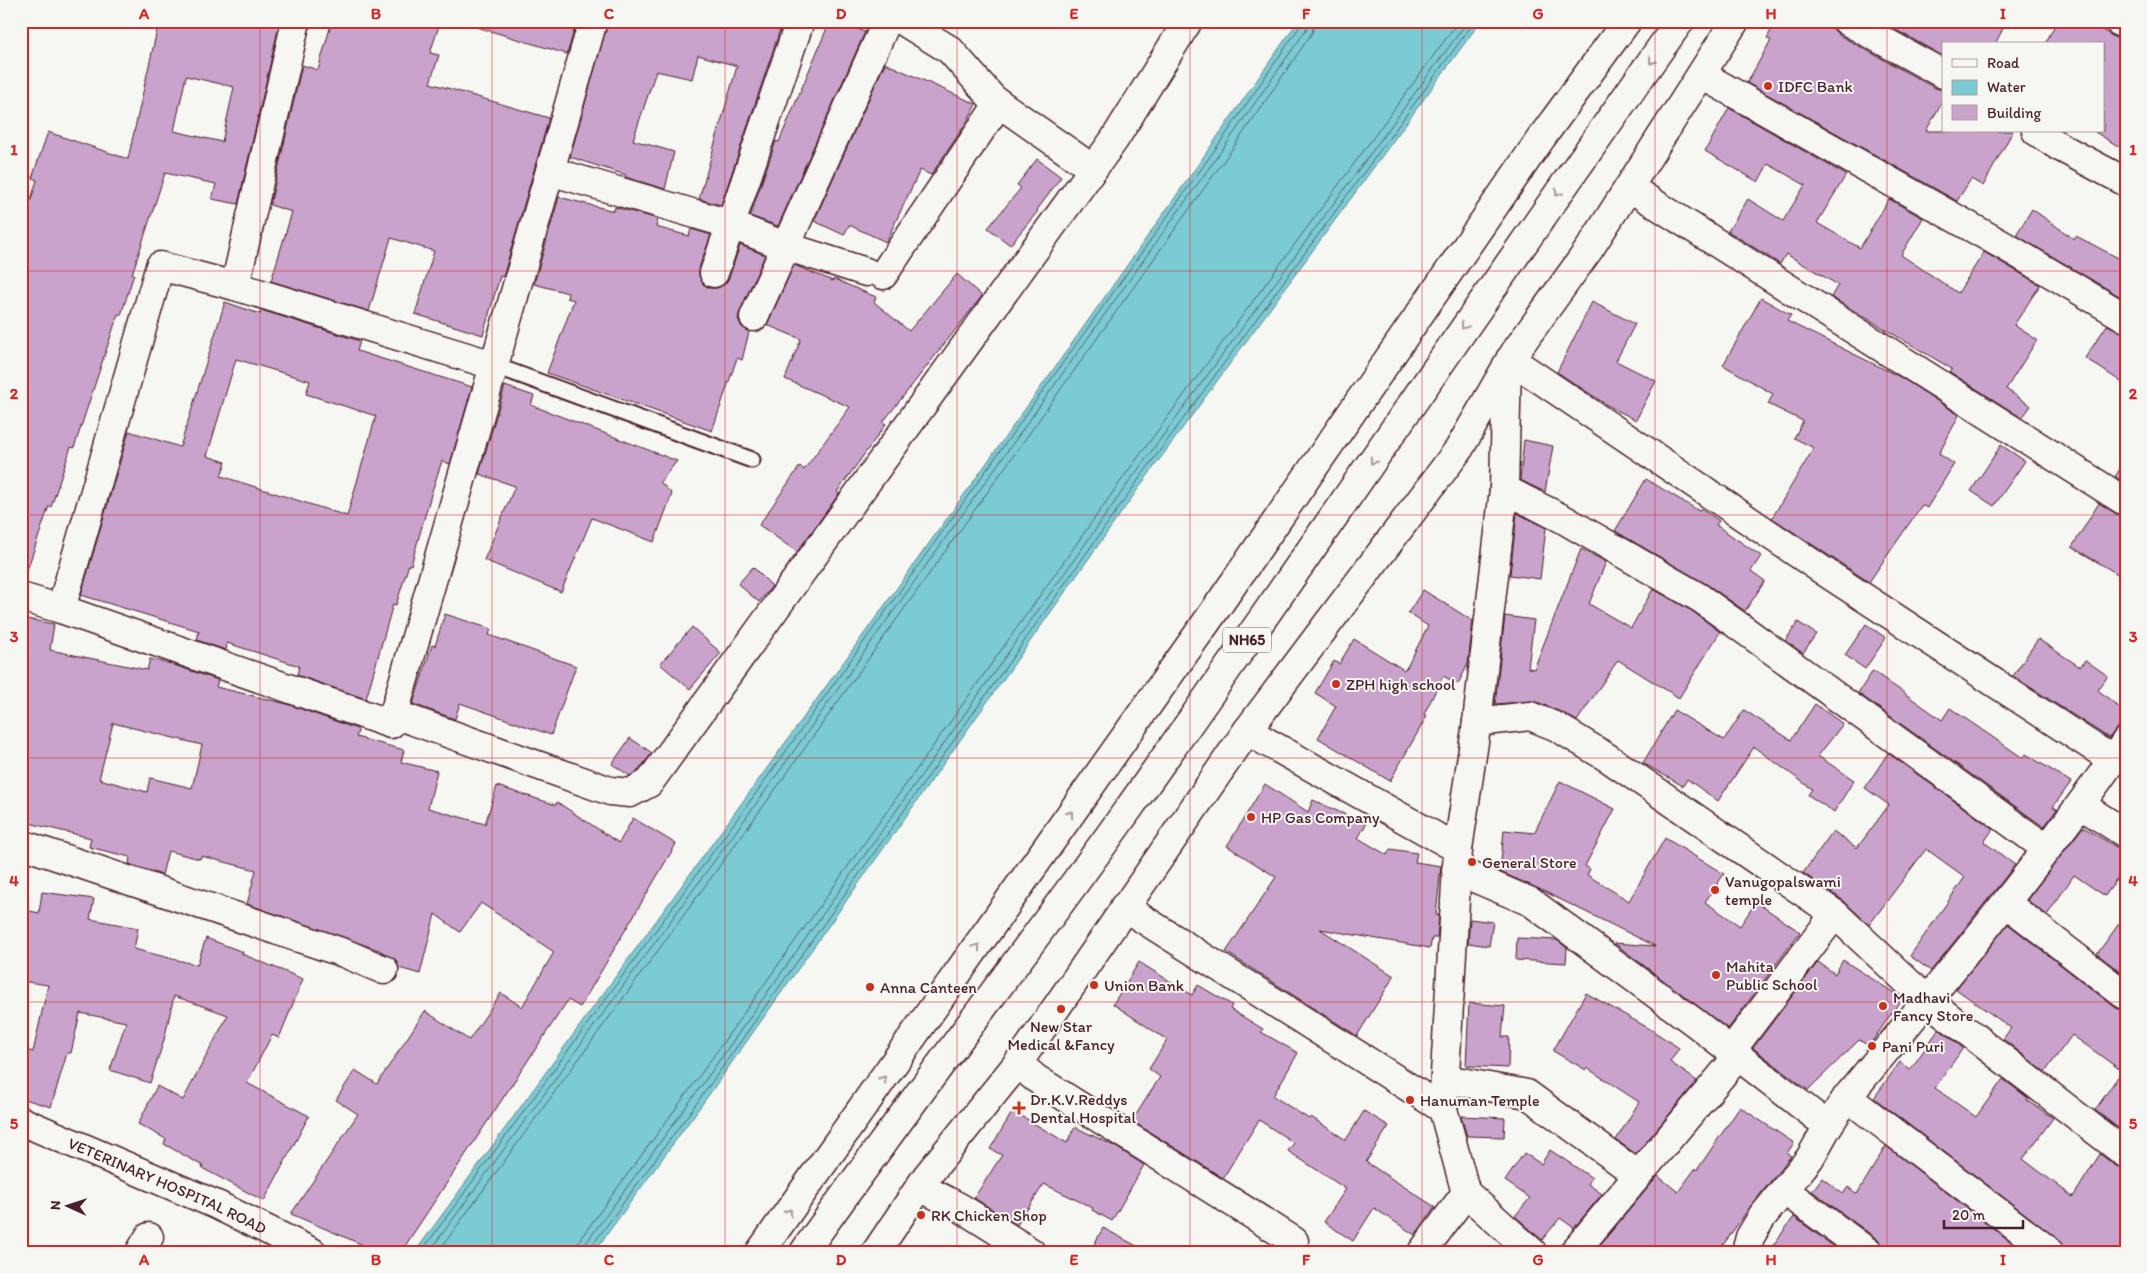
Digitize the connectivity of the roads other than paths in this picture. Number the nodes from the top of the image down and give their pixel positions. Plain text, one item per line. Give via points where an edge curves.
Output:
1 (296, 21) edge
2 (593, 21) edge
3 (800, 21) edge
4 (887, 21) edge
5 (903, 21) edge
6 (1188, 21) edge
7 (1626, 21) edge
8 (1680, 21) edge
9 (1734, 21) edge
10 (1847, 21) edge
11 (2118, 21) edge
12 (2126, 26) edge
13 (1942, 73) edge
14 (1702, 75) junction
15 (999, 103) junction
16 (2038, 132) edge
17 (1093, 169) junction
18 (550, 171) junction
19 (2126, 182) edge
20 (1630, 188) junction
21 (729, 224) junction
22 (785, 246) junction
23 (714, 274) dead end
24 (235, 286) junction
25 (754, 318) dead end
26 (2126, 318) edge
27 (1508, 362) junction
28 (493, 365) junction
29 (752, 460) dead end
30 (1504, 489) junction
31 (2126, 502) edge
32 (21, 597) edge
33 (61, 609) junction
34 (394, 714) junction
35 (1477, 722) junction
36 (1248, 731) junction
37 (2119, 751) edge
38 (2081, 806) junction
39 (2126, 834) edge
40 (21, 844) edge
41 (2047, 849) junction
42 (1457, 859) junction
43 (2006, 903) junction
44 (1124, 907) junction
45 (1835, 914) junction
46 (384, 970) dead end
47 (2126, 996) edge
48 (1928, 1000) junction
49 (1734, 1053) junction
50 (1018, 1063) junction
51 (1445, 1079) junction
52 (1848, 1098) junction
53 (1443, 1109) junction
54 (21, 1121) edge
55 (1828, 1126) junction
56 (2126, 1154) edge
57 (1638, 1175) junction
58 (920, 1187) junction
59 (1784, 1190) junction
60 (1466, 1193) junction
61 (1294, 1241) dead end
62 (312, 1252) edge
63 (760, 1252) edge
64 (804, 1252) edge
65 (876, 1252) edge
66 (1031, 1252) edge
67 (1422, 1252) edge
68 (1532, 1252) edge
69 (1574, 1252) edge
70 (1746, 1252) edge
71 (1868, 1252) edge
72 (2050, 1252) edge

1 - 24 main road
2 - 18 main road
3 - 21 main road
4 - 22 main road
5 - 15 main road via 950,50
6 - 17 main road
63 -> 7 main road, NH65 via 1219,605
8 -> 64 main road, NH65 via 1127,811 880,1143
9 - 14 main road
10 - 13 main road
11 - 12 main road
14 - 20 main road
14 - 26 main road
15 - 17 main road
15 - 22 main road via 875,273
16 - 19 main road
17 - 34 main road via 649,783 630,793 610,791
18 - 21 main road
18 - 28 main road
20 - 27 main road
20 - 31 main road
21 - 22 main road
21 - 23 main road
22 - 25 main road
24 - 28 main road
24 - 33 main road via 160,266
27 - 30 main road
27 - 36 main road via 1459,449
27 - 37 main road via 1828,574
28 - 29 lane
28 - 34 main road
30 - 35 main road
30 - 41 main road via 1700,598
32 - 33 main road
33 - 34 main road via 391,724
35 - 42 main road
35 - 45 main road via 1530,716 1557,727 1608,758
36 - 42 main road
36 - 44 main road
37 - 38 main road
38 - 39 main road
38 - 41 main road
40 - 46 main road via 344,953
41 - 43 main road
42 - 49 main road via 1531,902
42 - 51 main road
43 - 47 main road
43 - 48 main road
44 - 50 main road
44 - 53 main road
45 - 48 main road
45 - 49 main road
48 - 52 main road
48 - 56 main road
49 - 55 main road
49 - 57 main road
50 - 58 main road
50 - 61 main road via 1035,1078
51 - 53 main road
51 - 57 main road via 1527,1094
52 - 55 main road
52 - 72 main road
53 - 60 main road
54 - 62 main road, VETERINARY HOSPITAL ROAD via 218,1204
55 - 59 main road via 1810,1158
57 - 69 main road
58 - 65 main road
58 - 66 main road via 961,1208
59 - 70 main road via 1750,1237
59 - 71 main road
60 - 67 main road
60 - 68 main road

